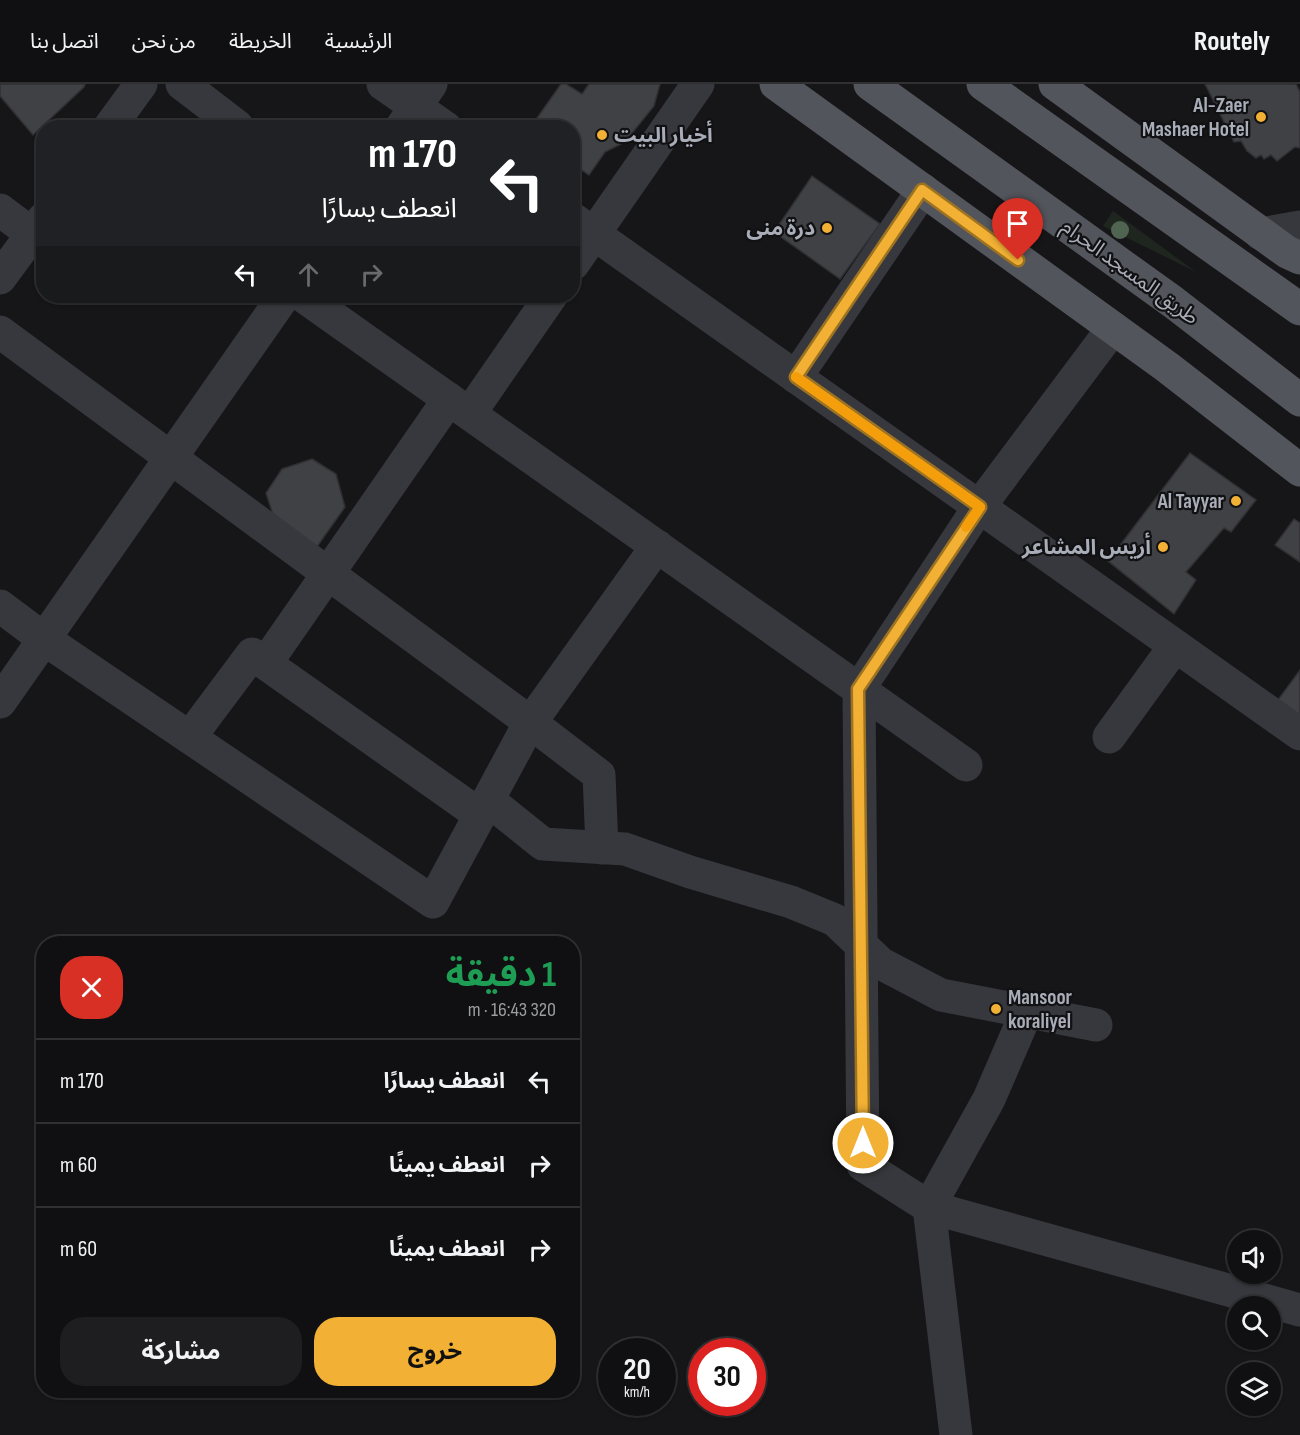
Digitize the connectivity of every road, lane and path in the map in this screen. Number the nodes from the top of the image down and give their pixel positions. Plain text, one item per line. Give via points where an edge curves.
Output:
1 (141, 84) edge
2 (182, 84) edge
3 (383, 84) edge
4 (698, 84) edge
5 (776, 84) edge
6 (870, 84) edge
7 (983, 84) edge
8 (1055, 84) edge
9 (416, 106) edge
10 (115, 120) edge
11 (229, 120) edge
12 (435, 120) edge
13 (922, 190) junction
14 (0, 210) edge
15 (1300, 226) edge
16 (583, 227) edge
17 (36, 230) edge
18 (1262, 234) junction
19 (36, 237) edge
20 (1300, 258) edge
21 (0, 278) edge
22 (279, 303) edge
23 (313, 303) edge
24 (545, 303) edge
25 (1300, 309) edge
26 (1113, 328) junction
27 (0, 332) edge
28 (796, 377) junction
29 (1300, 400) edge
30 (460, 406) junction
31 (171, 458) junction
32 (1300, 470) edge
33 (980, 507) junction
34 (657, 546) junction
35 (328, 574) junction
36 (0, 606) edge
37 (44, 639) junction
38 (1175, 646) junction
39 (266, 663) junction
40 (858, 689) junction
41 (0, 702) edge
42 (531, 723) junction
43 (1300, 734) edge
44 (190, 737) junction
45 (1109, 737) dead end
46 (966, 765) dead end
47 (484, 808) junction
48 (602, 848) junction
49 (861, 945) junction
50 (1027, 1011) junction
51 (1096, 1025) dead end
52 (929, 1207) junction
53 (1300, 1310) edge
54 (956, 1435) edge

1 - 10 street
2 - 11 street
3 - 9 street
4 - 16 street
5 - 13 main road
6 - 29 main road, طريق المسجد الحرام via 1173,302
7 - 25 main road
8 - 18 main road
9 - 12 street
13 - 26 main road
13 - 28 street
14 - 17 street
15 - 18 street
16 - 28 street
18 - 20 main road
19 - 21 street
22 - 31 street
23 - 30 street
24 - 30 street
26 - 32 main road
26 - 33 street
27 - 31 street
28 - 33 street
30 - 34 street
30 - 35 street
31 - 35 street
31 - 37 street
33 - 38 street
33 - 40 street
34 - 40 street
34 - 42 street
35 - 39 street
35 - 42 street
36 - 37 street
37 - 41 street
37 - 44 street
38 - 43 street
38 - 45 street
39 - 44 street via 252,654
39 - 47 street
40 - 46 street
40 - 49 street
42 - 47 street
42 - 48 street via 599,775
44 - 47 street via 433,902
47 - 48 street via 543,844
48 - 49 street via 625,849 791,902 835,920
49 - 50 street via 880,963 941,995
49 - 52 street via 863,1165
50 - 51 street
50 - 52 street via 989,1099
52 - 53 street
52 - 54 street

